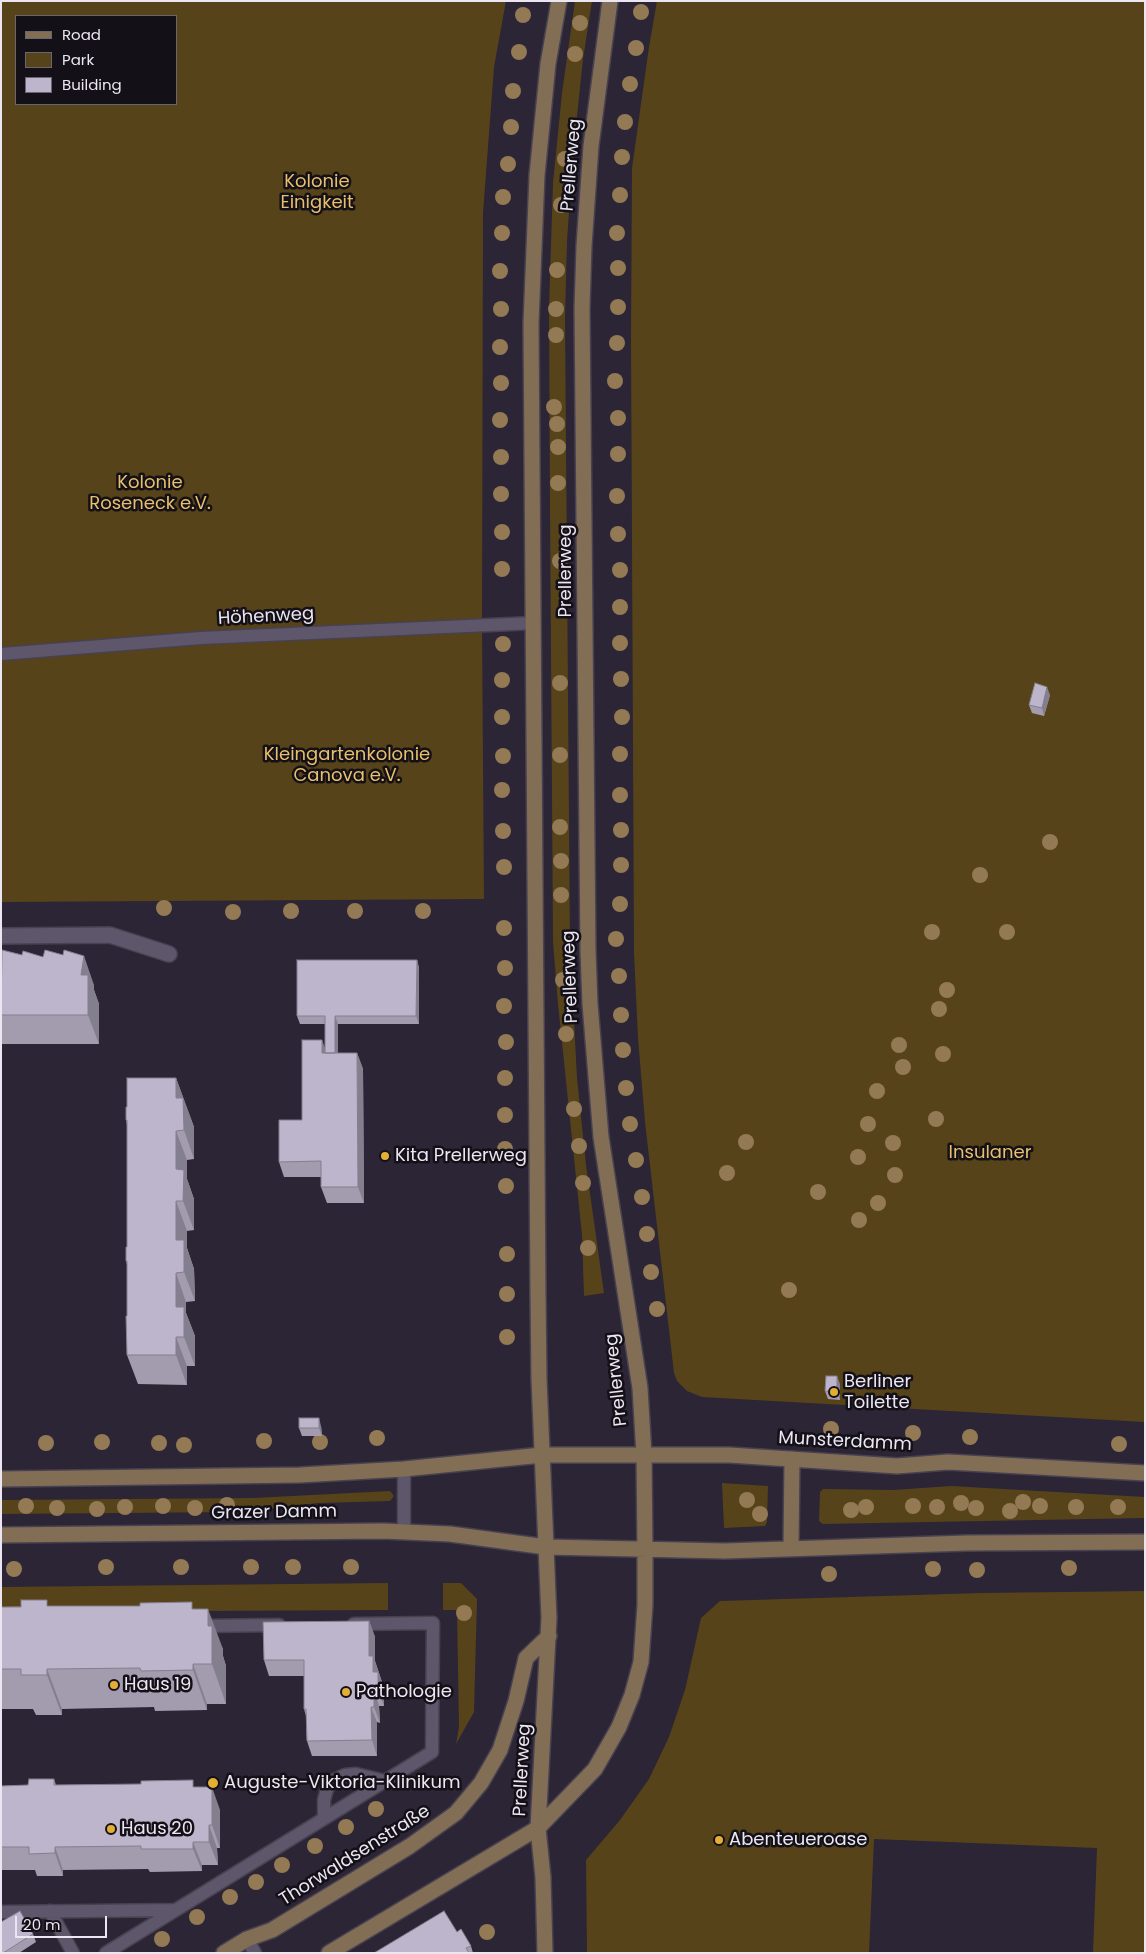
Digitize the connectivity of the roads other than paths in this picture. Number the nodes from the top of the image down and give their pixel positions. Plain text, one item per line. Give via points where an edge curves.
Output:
1 (559, 1) edge
2 (610, 1) edge
3 (534, 623) junction
4 (1, 654) edge
5 (1, 936) edge
6 (169, 954) dead end
7 (542, 1455) junction
8 (644, 1455) junction
9 (792, 1459) junction
10 (404, 1469) junction
11 (1145, 1473) edge
12 (1, 1479) edge
13 (404, 1532) junction
14 (1, 1535) edge
15 (1145, 1542) edge
16 (546, 1547) junction
17 (791, 1548) junction
18 (645, 1550) junction
19 (337, 1624) edge
20 (289, 1625) edge
21 (184, 1626) edge
22 (549, 1636) junction
23 (385, 1781) junction
24 (324, 1818) junction
25 (538, 1828) junction
26 (178, 1910) junction
27 (50, 1911) junction
28 (1, 1912) edge
29 (247, 1939) junction
30 (73, 1953) edge
31 (106, 1953) edge
32 (224, 1953) edge
33 (255, 1953) edge
34 (329, 1953) edge
35 (545, 1953) edge

1 - 3 main road, Prellerweg via 542,121 533,251
2 - 8 main road, Prellerweg via 591,146 582,308 588,951 600,1128 637,1369
3 - 4 lane, Höhenweg via 201,638
3 - 7 main road, Prellerweg
5 - 6 street via 110,935
7 - 8 main road, Munsterdamm
7 - 10 main road, Grazer Damm
7 - 16 main road, Prellerweg
8 - 9 main road, Munsterdamm
8 - 18 main road, Prellerweg
9 - 11 main road, Munsterdamm via 897,1466 948,1462
9 - 17 main road
10 - 12 main road, Grazer Damm via 251,1476
10 - 13 lane
13 - 14 main road, Grazer Damm
13 - 16 main road, Grazer Damm
15 - 17 main road
16 - 18 main road
16 - 22 main road, Prellerweg
17 - 18 main road via 725,1552
18 - 25 main road, Prellerweg via 641,1662 632,1696 595,1769
19 - 23 lane via 433,1623 432,1752
20 - 21 lane
22 - 25 main road, Prellerweg
22 - 29 main road, Thorwaldsenstraße via 526,1658 500,1750 481,1783 456,1813 410,1846 312,1906 272,1930
23 - 24 lane
23 - 24 lane via 356,1774 334,1780 324,1800
24 - 26 lane
25 - 34 main road
25 - 35 main road
26 - 27 lane
26 - 31 lane
27 - 28 lane
27 - 30 lane
29 - 32 main road, Thorwaldsenstraße
29 - 33 lane

